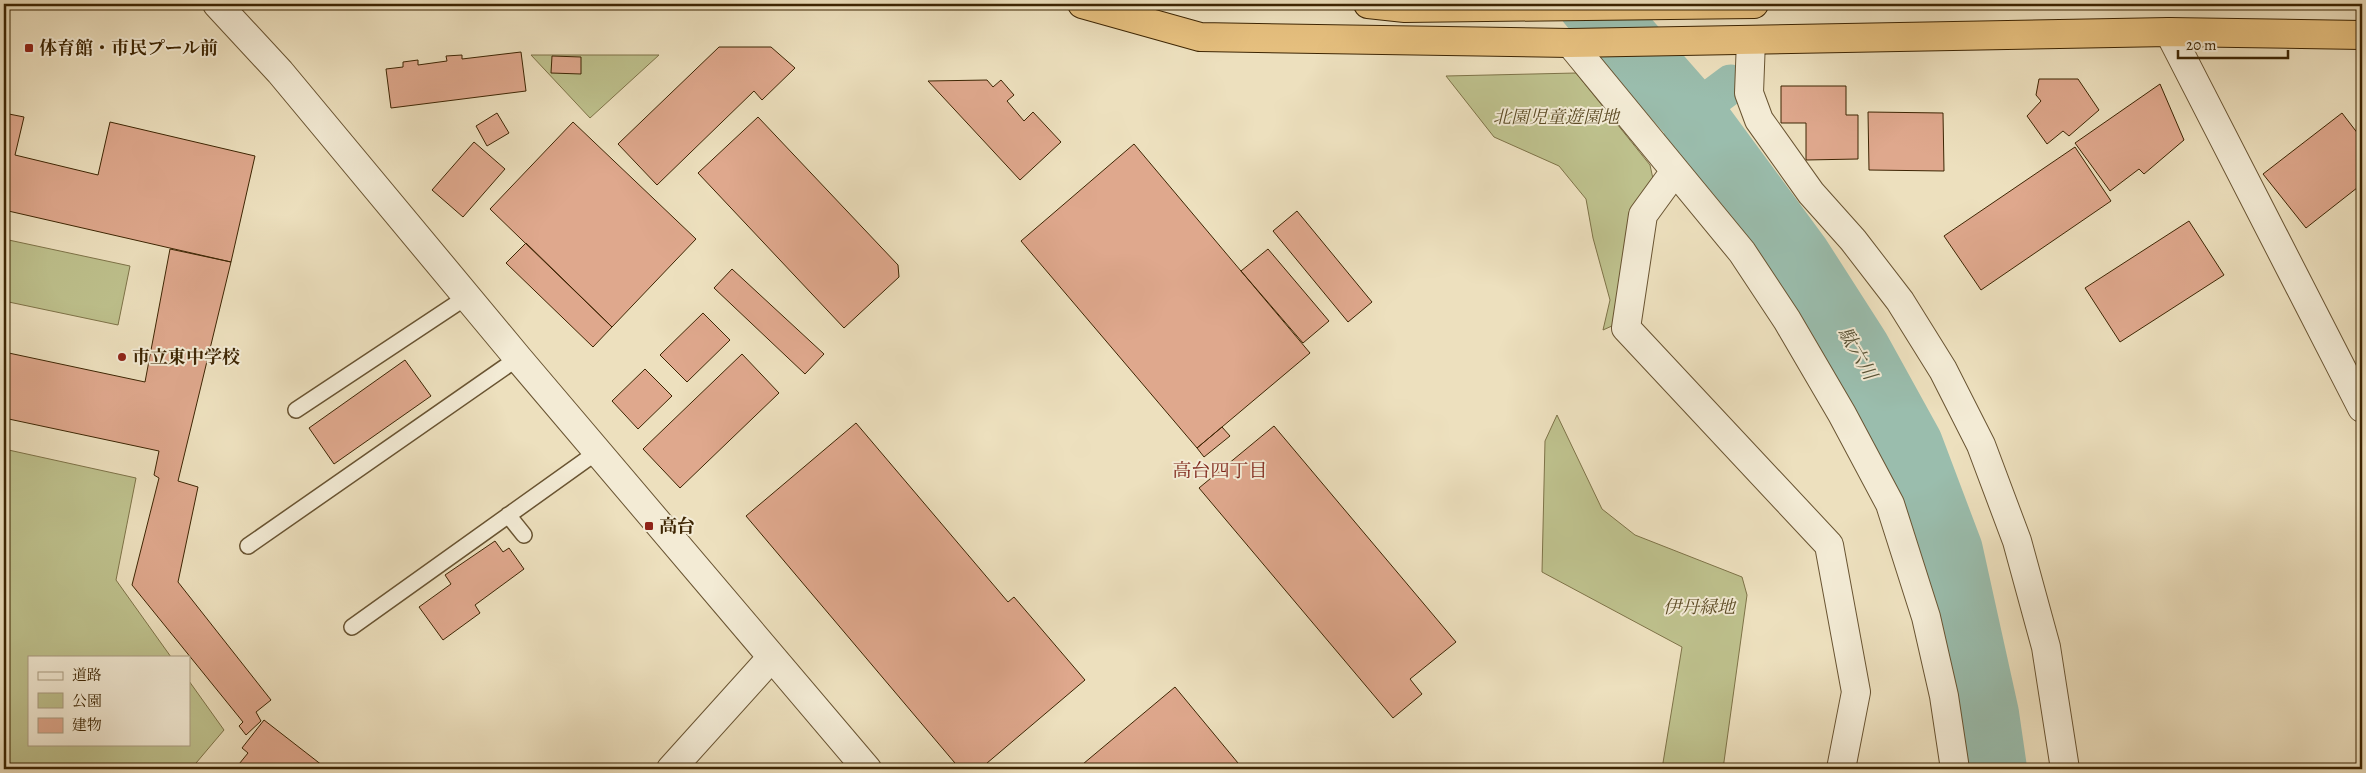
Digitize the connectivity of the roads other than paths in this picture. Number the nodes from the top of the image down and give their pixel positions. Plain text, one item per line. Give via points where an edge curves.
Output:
1 (217, 4) edge
2 (1082, 4) edge
3 (1368, 4) edge
4 (1754, 4) edge
5 (2169, 32) junction
6 (2362, 35) edge
7 (1740, 40) junction
8 (1582, 43) junction
9 (1675, 171) junction
10 (468, 296) junction
11 (518, 358) junction
12 (2362, 408) edge
13 (296, 410) dead end
14 (597, 452) junction
15 (508, 515) junction
16 (524, 535) dead end
17 (248, 546) dead end
18 (352, 627) dead end
19 (771, 658) junction
20 (671, 769) edge
21 (867, 769) edge
22 (1841, 769) edge
23 (1955, 769) edge
24 (2065, 769) edge

1 - 10 street via 280,72
2 - 8 highway via 1200,37
3 - 4 highway via 1405,8
5 - 6 highway
5 - 7 highway
5 - 12 street
7 - 8 highway
7 - 24 street via 1748,93 1759,120 1811,193 1853,240 1900,301 1943,370 1981,445 2017,541 2046,647
8 - 9 street
9 - 22 street via 1643,215 1626,328 1829,545 1856,692
9 - 23 street via 1742,252 1787,320 1890,504 1926,617 1944,696
10 - 11 street
10 - 13 lane
11 - 14 street
11 - 17 lane
14 - 15 lane
14 - 19 street
15 - 16 lane
15 - 18 lane
19 - 20 street
19 - 21 street

